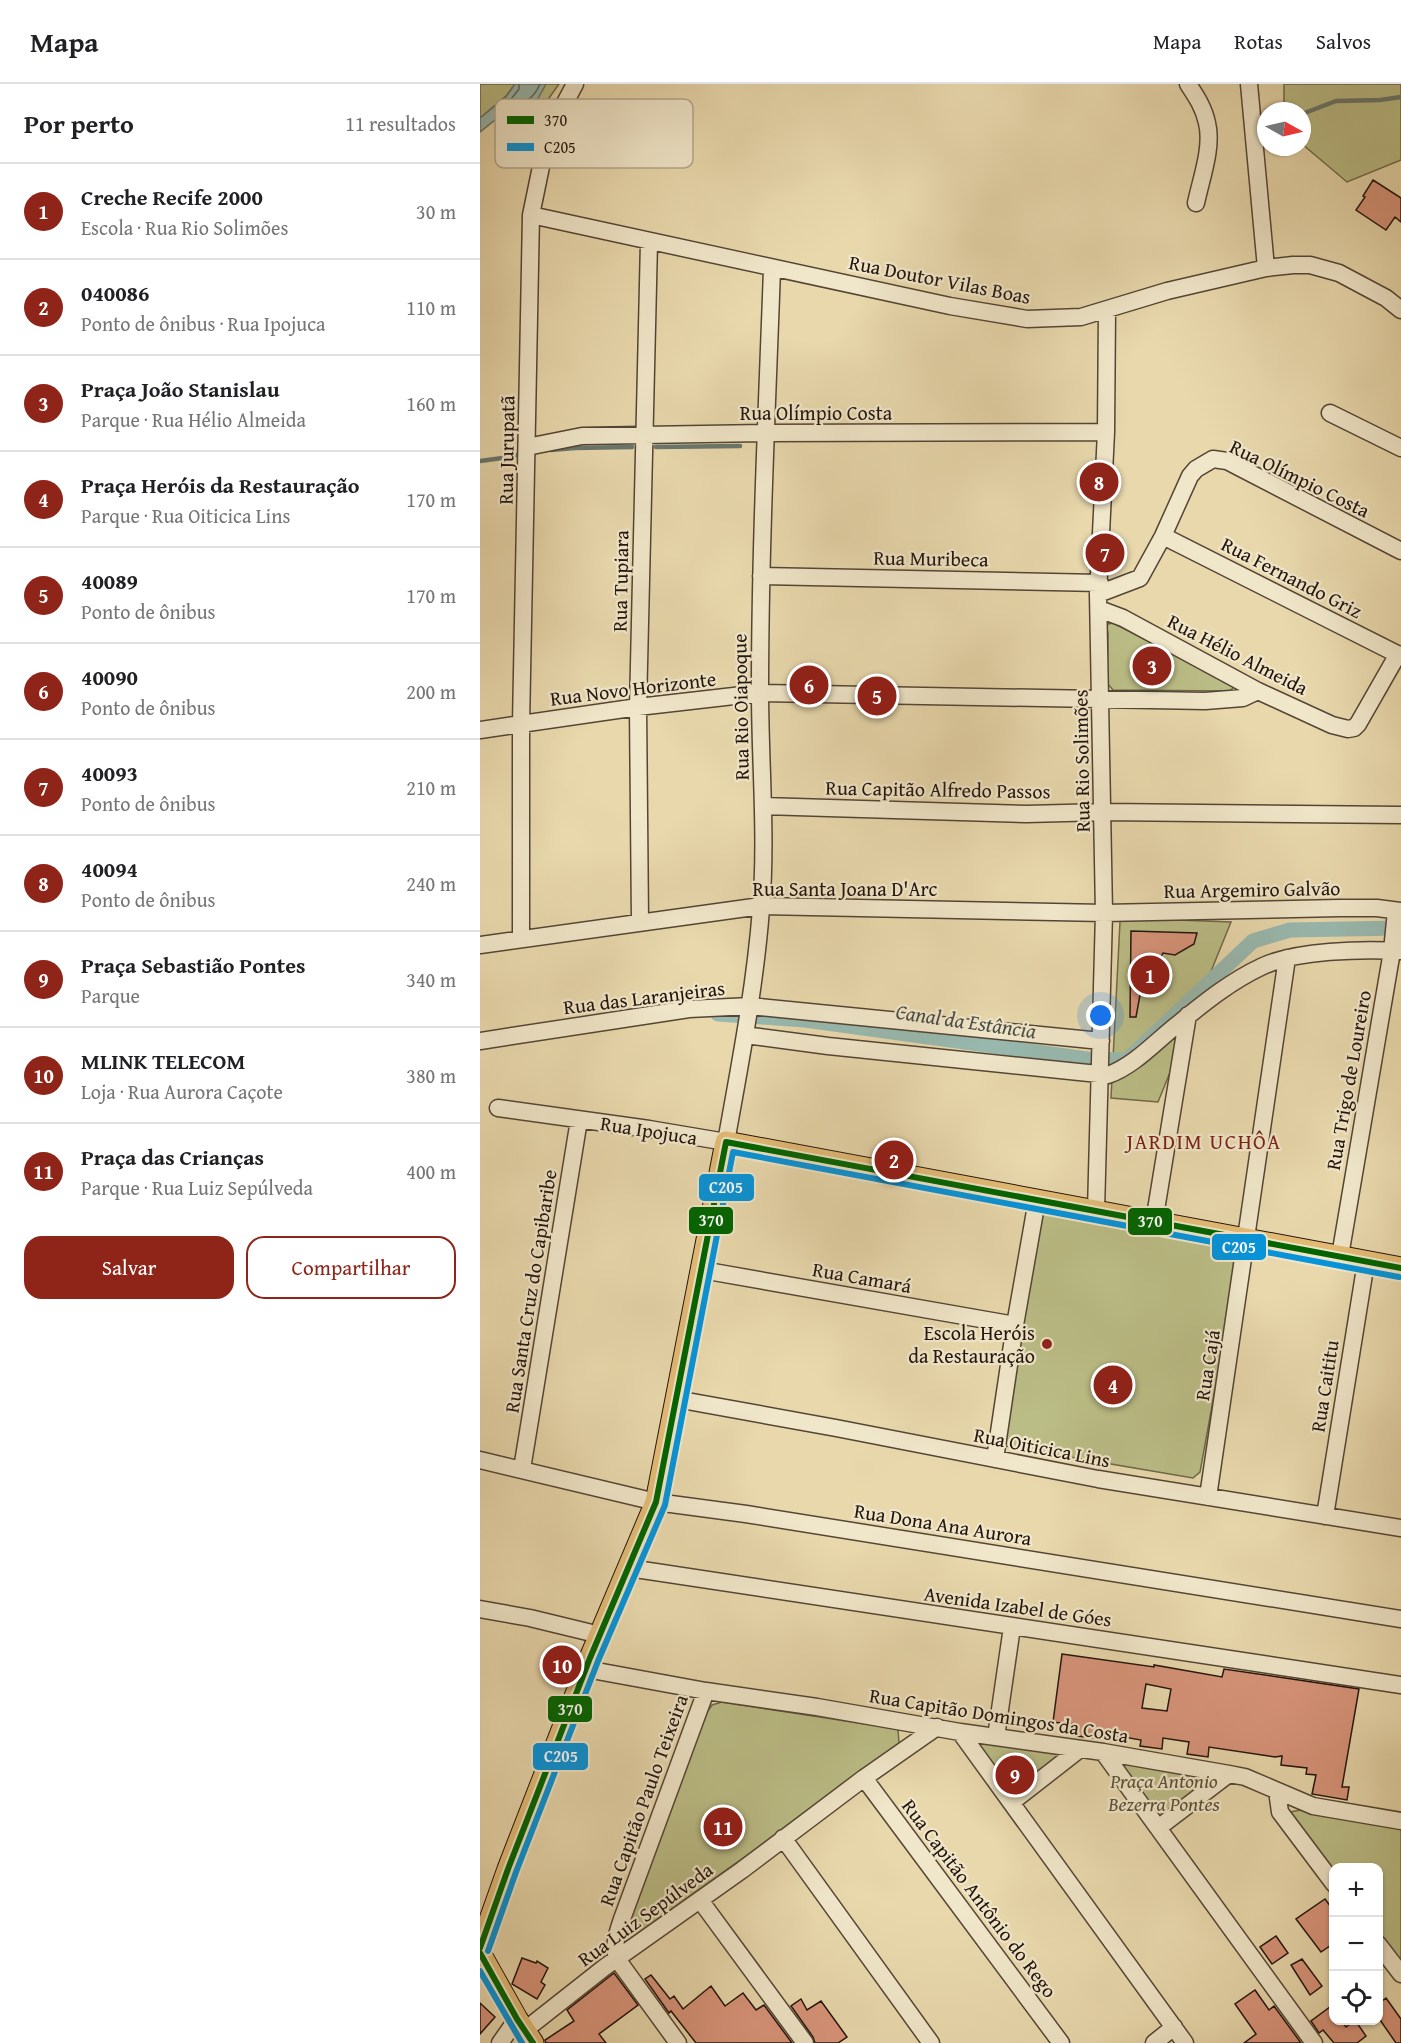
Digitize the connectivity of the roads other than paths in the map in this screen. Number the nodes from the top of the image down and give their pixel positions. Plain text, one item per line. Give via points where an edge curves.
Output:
1 (575, 84) edge
2 (1188, 84) edge
3 (1249, 84) edge
4 (567, 99) edge
5 (541, 168) edge
6 (1196, 204) dead end
7 (531, 215) junction
8 (649, 242) junction
9 (1266, 268) junction
10 (772, 269) junction
11 (1107, 310) junction
12 (1401, 310) edge
13 (1330, 413) dead end
14 (1106, 432) junction
15 (766, 433) junction
16 (645, 436) junction
17 (527, 447) junction
18 (1401, 447) edge
19 (1163, 536) junction
20 (1401, 551) edge
21 (761, 576) junction
22 (1099, 596) junction
23 (1399, 655) edge
24 (1258, 691) junction
25 (760, 693) junction
26 (1101, 699) junction
27 (638, 707) junction
28 (521, 724) junction
29 (480, 730) edge
30 (763, 806) junction
31 (1104, 812) junction
32 (1401, 815) edge
33 (761, 906) junction
34 (1397, 912) edge
35 (1104, 913) junction
36 (640, 922) junction
37 (521, 938) junction
38 (480, 945) edge
39 (1395, 950) edge
40 (1287, 958) junction
41 (750, 1007) junction
42 (1188, 1016) junction
43 (745, 1033) junction
44 (480, 1041) edge
45 (1100, 1045) junction
46 (1099, 1072) junction
47 (498, 1108) dead end
48 (579, 1119) junction
49 (726, 1142) junction
50 (1037, 1200) junction
51 (1096, 1211) junction
52 (1154, 1222) junction
53 (1247, 1239) junction
54 (1340, 1257) junction
55 (1366, 1262) junction
56 (1401, 1268) edge
57 (702, 1270) junction
58 (1015, 1325) junction
59 (676, 1399) junction
60 (480, 1460) edge
61 (995, 1460) junction
62 (522, 1469) junction
63 (1208, 1497) junction
64 (656, 1502) junction
65 (1324, 1516) junction
66 (1401, 1528) edge
67 (629, 1568) junction
68 (480, 1609) edge
69 (1401, 1619) edge
70 (1012, 1627) junction
71 (600, 1635) junction
72 (588, 1664) junction
73 (1401, 1685) edge
74 (706, 1691) junction
75 (937, 1727) junction
76 (960, 1732) junction
77 (996, 1737) junction
78 (1080, 1749) junction
79 (1103, 1752) junction
80 (1229, 1773) junction
81 (864, 1778) junction
82 (1277, 1791) junction
83 (1012, 1802) junction
84 (1401, 1821) edge
85 (1158, 1828) junction
86 (783, 1838) junction
87 (1329, 1877) edge
88 (700, 1900) junction
89 (480, 1948) edge
90 (1383, 1951) edge
91 (480, 1953) edge
92 (617, 1959) junction
93 (1401, 1974) edge
94 (1174, 2027) junction
95 (525, 2031) edge
96 (500, 2043) edge
97 (678, 2043) edge
98 (805, 2043) edge
99 (931, 2043) edge
100 (1061, 2043) edge
101 (1154, 2043) edge
102 (1185, 2043) edge
103 (1314, 2043) edge

1 - 4 street, Rua Jurupatã
2 - 6 street via 1208,126
3 - 9 street
5 - 7 street, Rua Jurupatã
7 - 8 street, Rua Doutor Vilas Boas
7 - 17 street, Rua Jurupatã
8 - 10 street, Rua Doutor Vilas Boas
8 - 16 street, Rua Tupiara
9 - 11 street, Rua Doutor Vilas Boas via 1158,293
9 - 12 street, Rua Doutor Vilas Boas via 1293,265 1328,269
10 - 11 street, Rua Doutor Vilas Boas via 1027,319 1081,317
10 - 15 street, Rua Rio Oiapoque
11 - 14 street, Rua Rio Solimões
13 - 18 street
14 - 15 street, Rua Olímpio Costa
14 - 22 street, Rua Rio Solimões
15 - 16 street, Rua Olímpio Costa
15 - 21 street, Rua Rio Oiapoque
16 - 17 street, Rua Olímpio Costa via 582,436
16 - 27 street, Rua Tupiara
17 - 28 street, Rua Jurupatã
19 - 20 street, Rua Olímpio Costa via 1191,476 1213,459 1227,461
19 - 22 street via 1140,578
19 - 23 street, Rua Fernando Griz
21 - 22 street, Rua Muribeca
21 - 25 street, Rua Rio Oiapoque
22 - 24 street, Rua Hélio Almeida via 1123,618
22 - 26 street, Rua Rio Solimões
23 - 24 street, Rua Hélio Almeida via 1354,728 1332,725
24 - 26 street, Rua Novo Horizonte via 1242,698 1205,701
25 - 26 street, Rua Novo Horizonte
25 - 27 street, Rua Novo Horizonte
25 - 30 street, Rua Rio Oiapoque
26 - 31 street, Rua Rio Solimões
27 - 28 street, Rua Novo Horizonte
27 - 36 street, Rua Tupiara
28 - 29 street, Rua Novo Horizonte
28 - 37 street, Rua Jurupatã
30 - 31 street, Rua Capitão Alfredo Passos via 1026,814
30 - 33 street, Rua Rio Oiapoque
31 - 32 street, Rua Capitão Alfredo Passos
31 - 35 street, Rua Rio Solimões
33 - 35 street, Rua Santa Joana D'Arc
33 - 36 street, Rua Santa Joana D'Arc
33 - 41 street, Rua Rio Oiapoque
34 - 35 street, Rua Argemiro Galvão via 1329,908
34 - 39 street, Rua Trigo de Loureiro
35 - 45 street, Rua Rio Solimões
36 - 37 street, Rua Santa Joana D'Arc
37 - 38 street, Rua Santa Joana D'Arc
39 - 40 street via 1354,950
39 - 54 street, Rua Trigo de Loureiro
40 - 42 street via 1236,981
40 - 53 street, Rua Cajá
41 - 43 street, Rua Rio Oiapoque
41 - 44 street, Rua das Laranjeiras via 689,1009
41 - 45 street, Rua das Laranjeiras
42 - 46 street via 1128,1065 1117,1071
42 - 52 street
43 - 46 street via 828,1046
43 - 49 street, Rua Rio Oiapoque
45 - 46 street, Rua Rio Solimões
46 - 51 street, Rua Rio Solimões
47 - 48 street, Rua Ipojuca
48 - 49 street, Rua Ipojuca
48 - 62 street, Rua Santa Cruz do Capibaribe
49 - 50 main road, Rua Ipojuca
49 - 57 main road
50 - 51 main road, Rua Ipojuca
50 - 58 street
51 - 52 main road, Rua Ipojuca
52 - 53 main road, Rua Ipojuca
53 - 54 main road, Rua Ipojuca
53 - 63 street, Rua Cajá
54 - 55 main road, Rua Ipojuca
55 - 56 main road, Rua Ipojuca
55 - 65 street, Rua Caititu
57 - 58 street, Rua Camará
57 - 59 main road
58 - 61 street
59 - 61 street, Rua Oiticica Lins
59 - 64 main road
60 - 62 street, Rua Dona Ana Aurora
61 - 63 street, Rua Oiticica Lins
62 - 64 street, Rua Dona Ana Aurora
63 - 65 street, Rua Oiticica Lins
64 - 67 main road
64 - 69 street, Rua Dona Ana Aurora
65 - 66 street, Rua Oiticica Lins
67 - 70 street, Avenida Izabel de Góes
67 - 71 main road
68 - 71 street
70 - 73 street, Avenida Izabel de Góes
70 - 77 street
71 - 72 main road
72 - 74 street, Rua Capitão Domingos da Costa
72 - 89 main road
74 - 75 street, Rua Capitão Domingos da Costa
74 - 92 street, Rua Capitão Paulo Teixeira via 616,1935
75 - 76 street, Rua Capitão Domingos da Costa
75 - 81 street, Rua Luiz Sepúlveda
76 - 77 street, Rua Capitão Domingos da Costa
76 - 83 street
77 - 78 street, Rua Capitão Domingos da Costa
78 - 79 street, Rua Capitão Domingos da Costa
78 - 83 street
79 - 80 street, Rua Capitão Domingos da Costa
79 - 85 street
80 - 82 street, Rua Capitão Domingos da Costa
80 - 85 street
81 - 86 street, Rua Luiz Sepúlveda
81 - 100 street, Rua Capitão Antônio do Rego
82 - 84 street, Rua Capitão Domingos da Costa via 1313,1806
82 - 87 street via 1280,1812
83 - 94 street
85 - 103 street
86 - 88 street, Rua Luiz Sepúlveda
86 - 99 street
88 - 92 street, Rua Luiz Sepúlveda
88 - 98 street
90 - 93 street
91 - 95 main road
92 - 95 street, Rua Luiz Sepúlveda
92 - 97 street
94 - 101 street
94 - 102 street
95 - 96 street, Rua Luiz Sepúlveda

